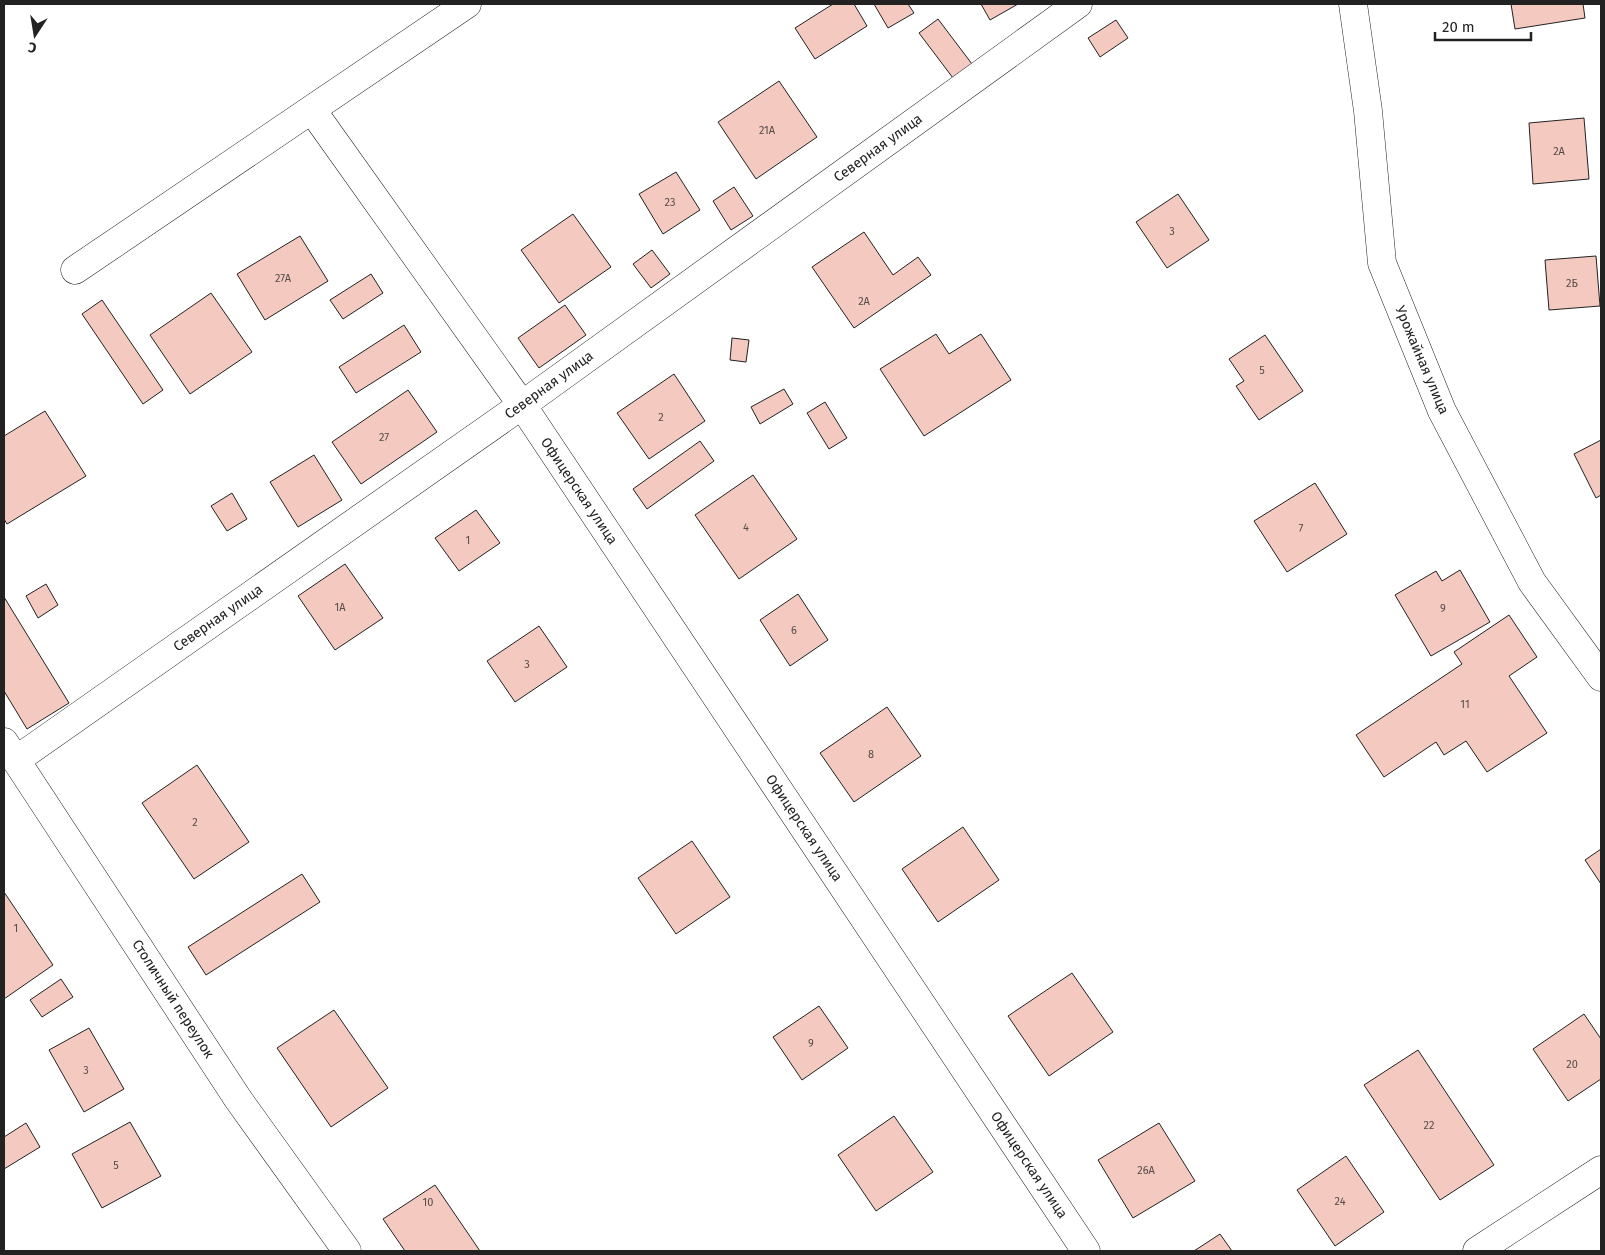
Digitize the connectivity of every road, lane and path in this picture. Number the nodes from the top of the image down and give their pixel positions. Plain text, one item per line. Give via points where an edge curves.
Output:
1 (466, 4) edge
2 (1078, 4) edge
3 (1353, 4) edge
4 (312, 110) junction
5 (75, 270) dead end
6 (522, 405) junction
7 (1601, 677) edge
8 (10, 751) edge
9 (1601, 1170) edge
10 (347, 1251) edge
11 (1086, 1251) edge
12 (1477, 1251) edge

1 - 4 street
2 - 6 street, Северная улица
3 - 7 street, Урожайная улица via 1368,112 1382,263 1442,411 1532,582
4 - 5 street
4 - 6 street, Офицерская улица
6 - 8 street, Северная улица
6 - 11 street, Офицерская улица
8 - 10 street, Столичный переулок via 238,1099
9 - 12 street

